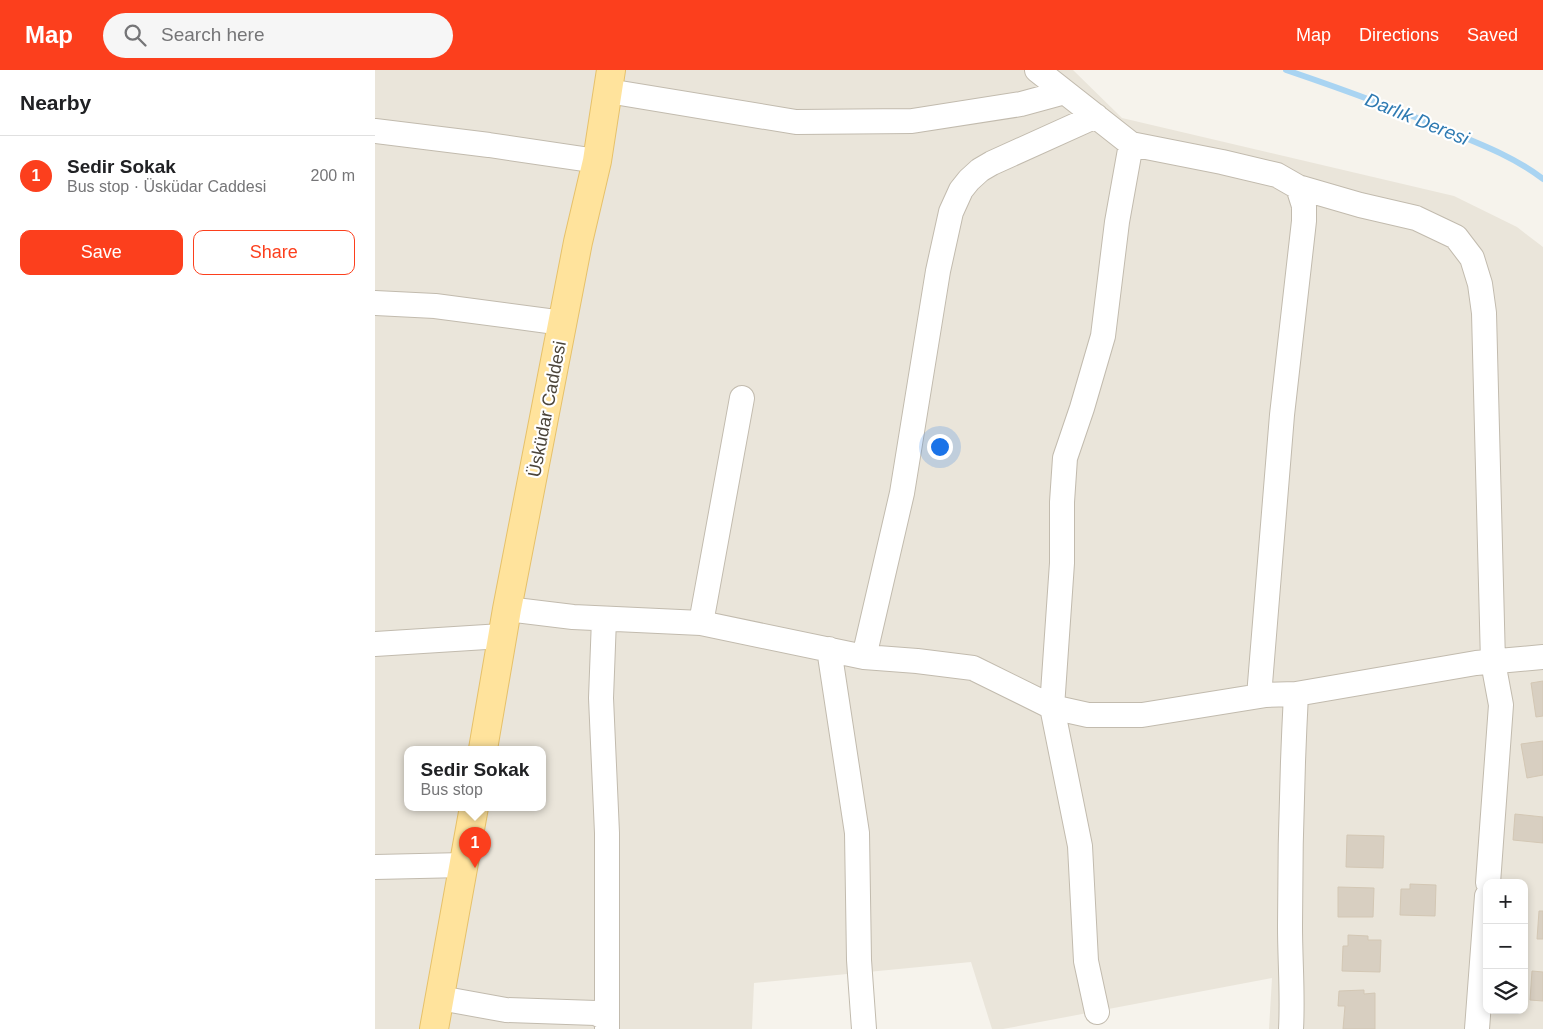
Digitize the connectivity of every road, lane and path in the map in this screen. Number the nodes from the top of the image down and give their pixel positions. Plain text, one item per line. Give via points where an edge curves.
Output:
1 (1037, 70) edge
2 (609, 80) edge
3 (1065, 92) junction
4 (1096, 116) junction
5 (375, 131) edge
6 (1131, 144) junction
7 (597, 161) junction
8 (1298, 187) junction
9 (375, 303) edge
10 (563, 324) junction
11 (742, 398) dead end
12 (507, 609) junction
13 (604, 619) junction
14 (701, 623) junction
15 (502, 636) junction
16 (375, 644) edge
17 (829, 649) junction
18 (864, 657) junction
19 (1543, 657) edge
20 (1493, 662) junction
21 (1296, 694) junction
22 (1259, 696) junction
23 (1052, 707) junction
24 (484, 746) edge
25 (473, 811) edge
26 (464, 865) junction
27 (375, 867) edge
28 (1488, 879) edge
29 (1485, 924) edge
30 (440, 998) junction
31 (1097, 1012) dead end
32 (607, 1024) edge
33 (434, 1029) edge
34 (864, 1029) edge
35 (1291, 1029) edge
36 (1477, 1029) edge

1 - 3 street
2 - 3 street via 796,122 912,121 1021,104
2 - 7 main road, Üsküdar Caddesi
3 - 4 street
4 - 6 street
4 - 18 street via 980,170 955,200 938,271 902,493
5 - 7 street
6 - 8 street via 1277,175
6 - 23 street via 1117,222 1103,336 1065,458
7 - 10 main road, Üsküdar Caddesi
8 - 20 street via 1416,218 1456,237 1472,258 1484,313
8 - 22 street via 1304,206 1304,221 1282,415
9 - 10 street via 435,306
10 - 12 main road, Üsküdar Caddesi
11 - 14 street
12 - 13 street
12 - 15 main road, Üsküdar Caddesi
13 - 14 street
13 - 32 street via 601,698 607,833
14 - 17 street
15 - 16 street
15 - 24 main road, Üsküdar Caddesi
17 - 18 street
17 - 34 street via 857,833 859,960
18 - 23 street via 973,668
19 - 20 street
20 - 21 street
20 - 28 street via 1501,705
21 - 22 street
21 - 35 street via 1291,832
22 - 23 street via 1142,715 1087,716
23 - 31 street via 1080,846 1086,960
25 - 26 main road
26 - 27 street
26 - 30 main road
29 - 36 street
30 - 32 street via 506,1010 596,1014
30 - 33 main road

